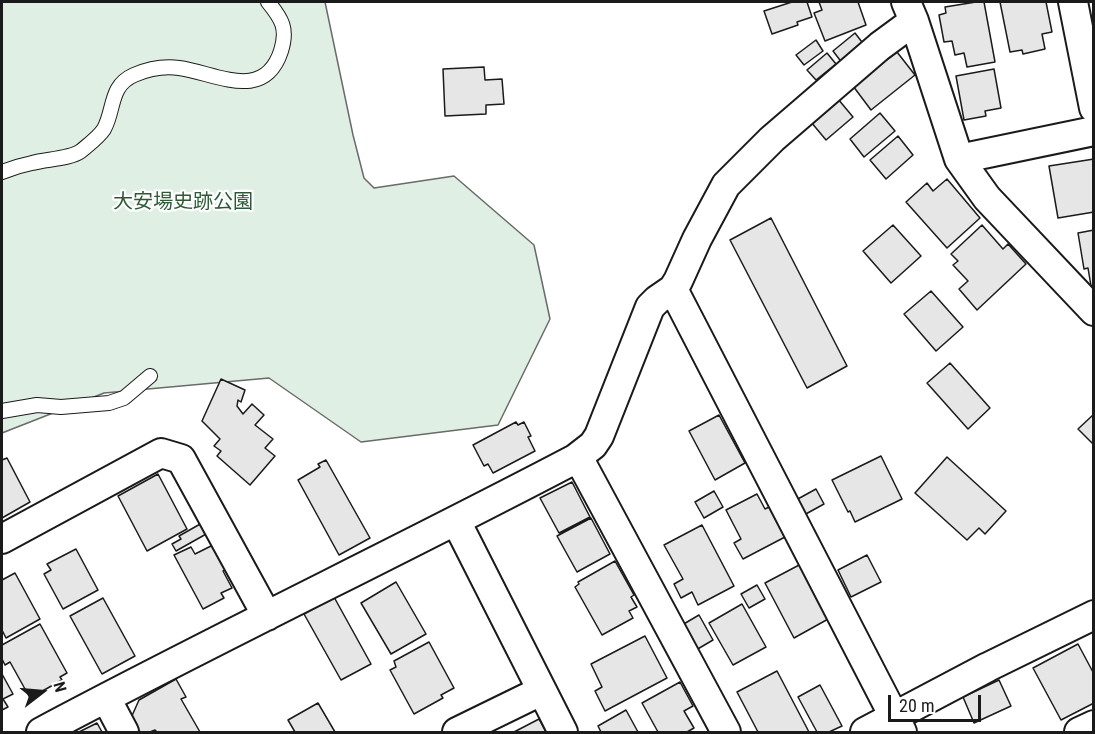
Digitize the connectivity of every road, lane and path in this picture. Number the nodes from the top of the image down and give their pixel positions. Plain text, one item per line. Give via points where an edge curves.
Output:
1 (268, 2) edge
2 (1073, 2) edge
3 (910, 11) edge
4 (1094, 108) edge
5 (1094, 131) edge
6 (959, 159) junction
7 (2, 172) edge
8 (673, 289) junction
9 (1094, 311) edge
10 (150, 376) dead end
11 (2, 411) edge
12 (578, 457) junction
13 (456, 521) junction
14 (2, 539) edge
15 (1094, 615) edge
16 (267, 616) junction
17 (541, 691) junction
18 (106, 698) junction
19 (898, 725) edge
20 (1094, 725) edge
21 (41, 732) edge
22 (124, 732) edge
23 (457, 732) edge
24 (563, 732) edge
25 (726, 732) edge
26 (865, 732) edge
27 (1079, 732) edge

1 - 7 lane via 281,17 285,32 273,69 258,80 232,81 179,68 161,68 132,76 119,86 104,129 78,153
2 - 4 street
3 - 6 street
3 - 8 street via 880,46 772,139 726,185
5 - 6 street
6 - 9 street via 987,198
8 - 12 street via 650,307 599,436
8 - 19 street
10 - 11 lane via 124,398 109,403 37,405
12 - 13 street
12 - 25 street
13 - 16 street
13 - 17 street
14 - 16 street via 161,453 181,459
15 - 19 street via 988,667
16 - 18 street
17 - 23 street
17 - 24 street
18 - 21 street
18 - 22 street
19 - 26 street
20 - 27 street

